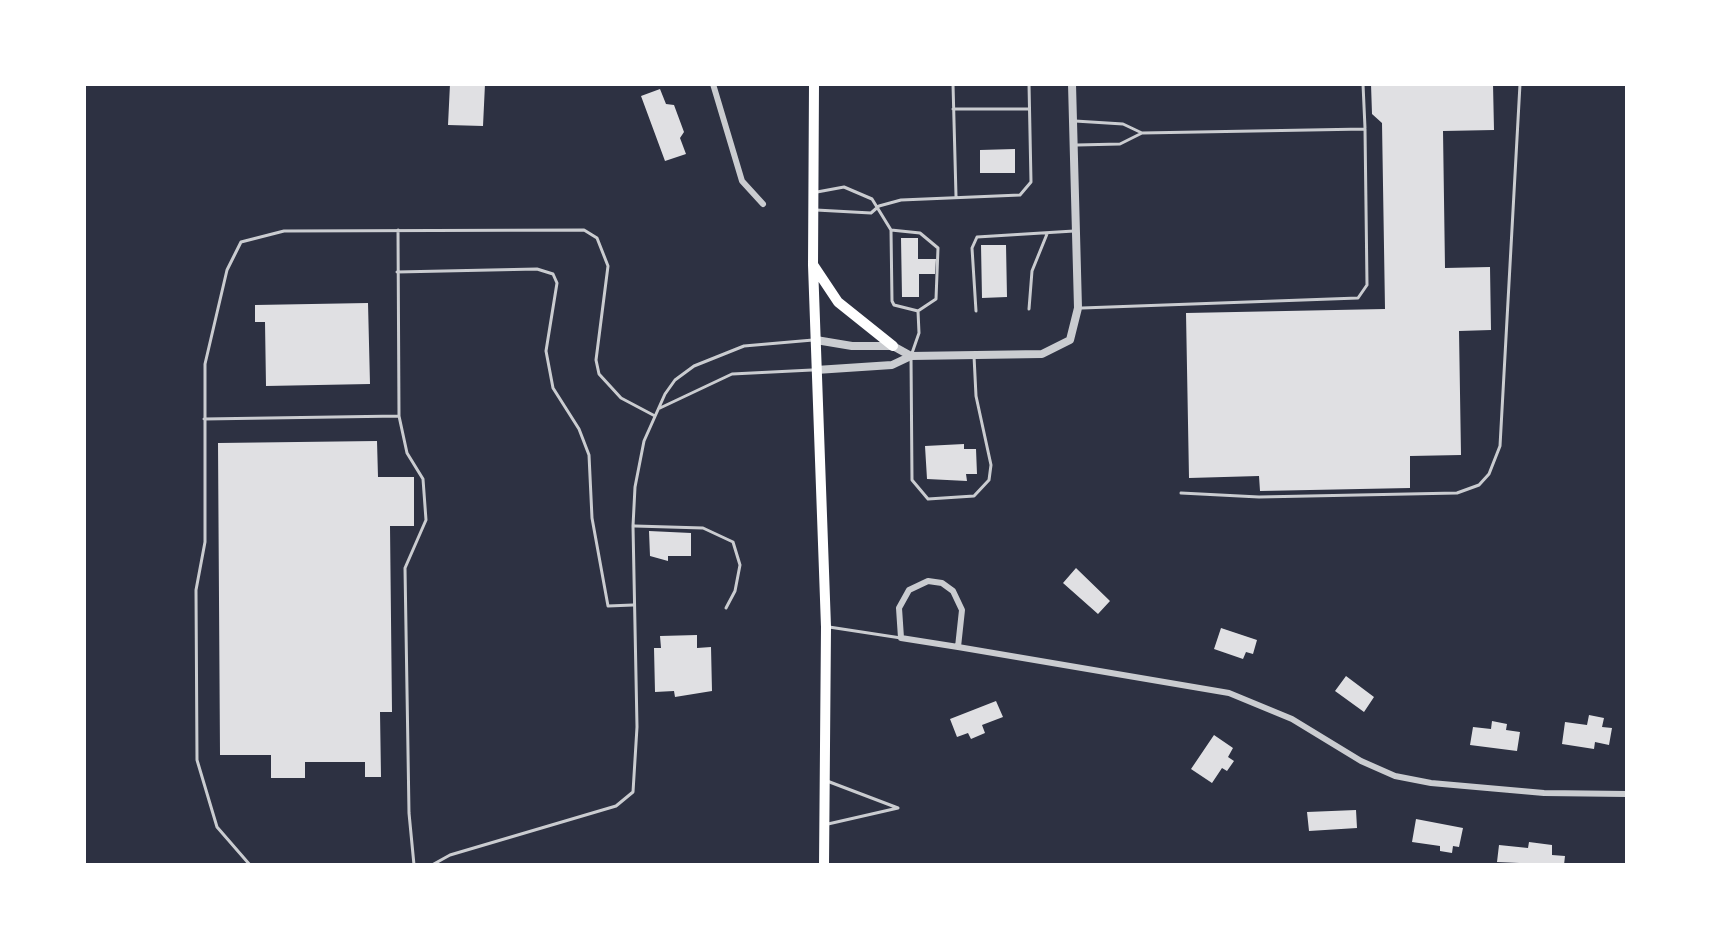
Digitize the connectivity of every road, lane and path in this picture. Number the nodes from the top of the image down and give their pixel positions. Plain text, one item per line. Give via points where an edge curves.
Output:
1 (713, 84) edge
2 (814, 84) edge
3 (953, 84) edge
4 (1029, 84) edge
5 (1072, 84) edge
6 (1363, 84) edge
7 (1520, 84) edge
8 (953, 109) junction
9 (1029, 109) junction
10 (1073, 121) junction
11 (1365, 129) junction
12 (1142, 133) junction
13 (1073, 145) junction
14 (813, 192) junction
15 (956, 196) junction
16 (763, 204) dead end
17 (879, 206) junction
18 (812, 210) junction
19 (398, 230) junction
20 (891, 230) junction
21 (1074, 231) junction
22 (1047, 234) junction
23 (813, 265) junction
24 (397, 272) junction
25 (1078, 308) junction
26 (1029, 309) dead end
27 (918, 311) junction
28 (976, 311) dead end
29 (816, 340) junction
30 (893, 346) junction
31 (911, 356) junction
32 (974, 356) junction
33 (816, 370) junction
34 (660, 408) junction
35 (399, 416) junction
36 (655, 416) junction
37 (204, 419) junction
38 (1181, 493) dead end
39 (633, 526) junction
40 (634, 604) junction
41 (726, 608) dead end
42 (826, 627) junction
43 (901, 638) junction
44 (958, 647) junction
45 (824, 780) junction
46 (1627, 794) edge
47 (824, 825) junction
48 (250, 865) edge
49 (414, 865) edge
50 (432, 865) edge
51 (824, 865) edge

1 - 16 street via 742,181
2 - 14 main road
3 - 8 lane
4 - 9 lane
5 - 10 street
6 - 11 lane
7 - 38 lane via 1500,446 1489,474 1479,485 1457,493
8 - 9 lane
8 - 15 lane
9 - 15 lane via 1028,190 1020,195
10 - 12 lane via 1123,124
10 - 13 street
11 - 12 lane
11 - 25 lane via 1367,285 1358,298
12 - 13 lane via 1120,144
13 - 21 street
14 - 17 lane via 844,187
14 - 18 main road
15 - 17 lane
17 - 18 lane via 871,213
17 - 20 lane
18 - 23 main road
19 - 24 lane
19 - 36 lane via 584,230 597,238 608,266 596,360 599,374 621,398
19 - 37 lane via 284,231 241,242 227,270 205,364
20 - 27 lane via 892,301
20 - 27 lane via 920,233 938,248 936,299
21 - 22 lane
21 - 25 street
22 - 26 lane via 1034,262
22 - 28 lane via 986,235 973,241
23 - 29 main road
23 - 30 main road via 838,302
24 - 35 lane
24 - 40 lane via 537,269 553,274 557,283 546,351 553,388 589,455 592,518 608,606
25 - 32 street via 1076,329 1058,349
27 - 31 lane via 919,333
29 - 30 street
29 - 33 main road
29 - 34 lane via 767,342 720,353 675,380
30 - 31 street
31 - 32 street
31 - 32 lane via 912,480 928,499 963,499 983,491 991,465 976,396
31 - 33 street via 892,365
33 - 34 lane via 732,374
33 - 42 main road
34 - 36 lane
35 - 37 lane
35 - 49 lane via 407,453 423,479 426,520 405,568
36 - 39 lane via 644,441
37 - 48 lane via 205,542 196,590 197,760 217,827
39 - 40 lane
39 - 41 lane via 703,528 733,542 740,565
40 - 50 lane via 633,792 616,806 450,855
42 - 43 lane
42 - 45 main road
43 - 44 street
43 - 44 street via 899,608 904,595 914,586 935,582 948,587 960,603
44 - 46 street via 1229,693 1292,719 1395,776 1530,792
45 - 47 main road
45 - 47 lane via 898,808
47 - 51 main road

